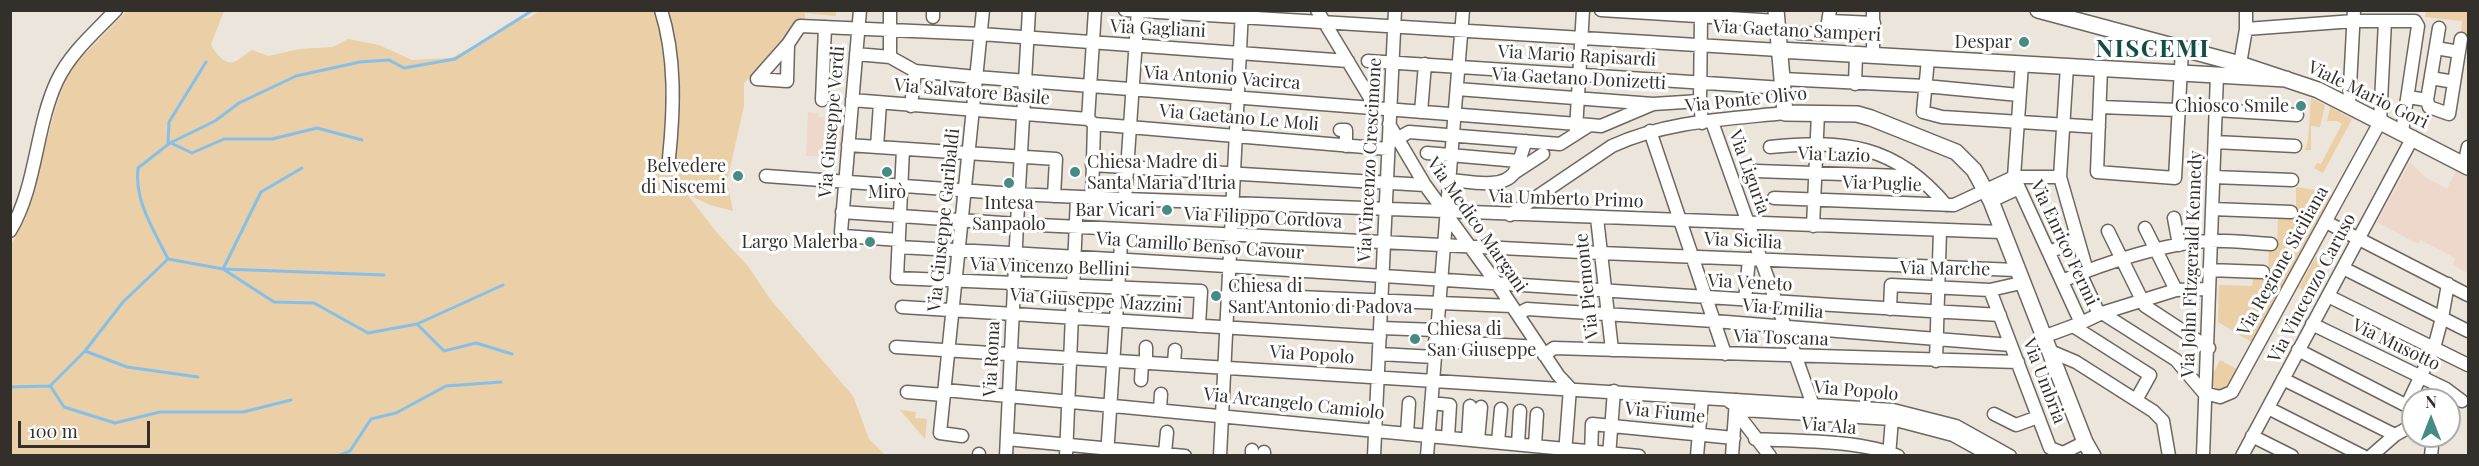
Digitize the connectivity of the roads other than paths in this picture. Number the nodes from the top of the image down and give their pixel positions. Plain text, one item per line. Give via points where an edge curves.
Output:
1 (116, 10) edge
2 (661, 10) edge
3 (860, 10) edge
4 (890, 10) edge
5 (983, 10) edge
6 (1029, 10) edge
7 (1095, 10) edge
8 (1125, 10) edge
9 (1317, 10) edge
10 (1395, 10) edge
11 (1463, 10) edge
12 (1583, 10) edge
13 (1601, 10) edge
14 (2038, 10) edge
15 (2246, 10) edge
16 (1138, 11) edge
17 (1202, 13) edge
18 (1218, 13) edge
19 (1242, 14) edge
20 (1703, 14) edge
21 (1776, 16) edge
22 (1830, 16) edge
23 (2077, 16) edge
24 (2354, 16) edge
25 (1873, 17) edge
26 (2385, 21) junction
27 (1325, 24) junction
28 (825, 27) junction
29 (858, 28) junction
30 (1394, 28) junction
31 (2439, 28) dead end
32 (2246, 29) junction
33 (890, 30) junction
34 (1461, 32) junction
35 (1798, 33) dead end
36 (981, 34) junction
37 (1028, 38) junction
38 (1581, 38) junction
39 (788, 44) dead end
40 (1094, 44) junction
41 (1135, 46) junction
42 (1701, 46) junction
43 (2436, 48) junction
44 (2182, 49) junction
45 (1779, 50) junction
46 (1240, 52) junction
47 (856, 54) junction
48 (1856, 55) junction
49 (1873, 55) junction
50 (890, 57) junction
51 (1928, 58) junction
52 (2413, 58) junction
53 (1348, 61) junction
54 (1368, 61) dead end
55 (2433, 61) junction
56 (1393, 63) junction
57 (1425, 64) junction
58 (2022, 64) junction
59 (2240, 64) junction
60 (2067, 66) junction
61 (1458, 67) junction
62 (2219, 67) junction
63 (2101, 68) junction
64 (915, 71) junction
65 (1579, 73) junction
66 (2180, 73) junction
67 (976, 77) junction
68 (2431, 78) junction
69 (2286, 79) junction
70 (1025, 82) junction
71 (1701, 82) junction
72 (2454, 82) junction
73 (1782, 83) junction
74 (1855, 84) junction
75 (1091, 87) junction
76 (1925, 87) junction
77 (1132, 89) junction
78 (1457, 89) junction
79 (2019, 95) junction
80 (1237, 97) junction
81 (2408, 97) junction
82 (1578, 99) junction
83 (822, 100) dead end
84 (852, 100) junction
85 (2427, 100) junction
86 (1700, 101) junction
87 (880, 103) junction
88 (1653, 104) junction
89 (2349, 105) junction
90 (911, 106) junction
91 (2100, 107) junction
92 (1380, 109) junction
93 (2178, 110) junction
94 (2216, 110) junction
95 (972, 111) junction
96 (1421, 112) junction
97 (1785, 113) junction
98 (1818, 113) junction
99 (1024, 115) junction
100 (1455, 115) junction
101 (2297, 115) dead end
102 (1091, 121) junction
103 (1707, 122) junction
104 (2018, 122) junction
105 (2380, 122) junction
106 (1389, 125) joint
107 (2064, 125) junction
108 (1130, 127) junction
109 (2099, 127) junction
110 (1576, 129) junction
111 (1340, 130) dead end
112 (1650, 131) junction
113 (2408, 135) junction
114 (1234, 136) junction
115 (1453, 136) junction
116 (1526, 141) junction
117 (2215, 142) junction
118 (1391, 144) junction
119 (848, 145) junction
120 (1817, 145) junction
121 (1346, 146) junction
122 (2295, 146) dead end
123 (877, 147) junction
124 (1770, 147) dead end
125 (2469, 147) edge
126 (903, 149) junction
127 (969, 153) junction
128 (1427, 153) dead end
129 (1543, 154) dead end
130 (1451, 155) junction
131 (1022, 157) junction
132 (669, 158) dead end
133 (1092, 165) junction
134 (2466, 166) edge
135 (1127, 167) junction
136 (1516, 167) junction
137 (1756, 171) dead end
138 (1910, 171) junction
139 (1815, 172) junction
140 (1233, 174) junction
141 (766, 176) dead end
142 (2060, 177) junction
143 (2213, 177) junction
144 (1449, 180) junction
145 (2292, 180) dead end
146 (844, 181) junction
147 (1387, 182) junction
148 (2017, 182) junction
149 (902, 185) junction
150 (1425, 185) junction
151 (965, 190) junction
152 (1018, 192) junction
153 (1093, 195) junction
154 (1054, 196) junction
155 (1988, 196) junction
156 (1077, 197) junction
157 (1126, 198) junction
158 (1774, 198) dead end
159 (1814, 200) junction
160 (1231, 204) junction
161 (1946, 205) junction
162 (2212, 209) junction
163 (1386, 210) junction
164 (842, 212) junction
165 (2291, 212) dead end
166 (1447, 213) junction
167 (1510, 214) junction
168 (900, 216) junction
169 (1597, 218) junction
170 (2175, 218) dead end
171 (962, 220) junction
172 (1681, 221) junction
173 (2326, 222) junction
174 (1749, 223) junction
175 (1016, 225) junction
176 (1813, 226) junction
177 (2145, 228) dead end
178 (1076, 229) junction
179 (1124, 230) junction
180 (1940, 230) junction
181 (10, 231) edge
182 (2108, 231) dead end
183 (2001, 232) junction
184 (844, 236) joint
185 (1230, 236) junction
186 (2359, 238) junction
187 (2077, 241) junction
188 (2211, 241) junction
189 (1385, 242) junction
190 (2271, 243) dead end
191 (899, 244) junction
192 (1444, 244) junction
193 (2179, 245) junction
194 (1469, 246) junction
195 (958, 250) junction
196 (2157, 251) junction
197 (2049, 252) junction
198 (1016, 253) junction
199 (1601, 253) junction
200 (1075, 256) junction
201 (1692, 257) junction
202 (1121, 258) junction
203 (1749, 259) junction
204 (1762, 260) junction
205 (2122, 260) junction
206 (1229, 266) junction
207 (1939, 267) junction
208 (2343, 268) junction
209 (2209, 270) junction
210 (2083, 272) junction
211 (2263, 272) dead end
212 (2019, 277) junction
213 (1383, 278) junction
214 (2062, 280) junction
215 (956, 281) junction
216 (1440, 281) junction
217 (1014, 282) junction
218 (2448, 284) junction
219 (1073, 285) junction
220 (1498, 285) junction
221 (1119, 287) junction
222 (1938, 288) junction
223 (2209, 289) junction
224 (1990, 290) junction
225 (2176, 290) junction
226 (1605, 292) junction
227 (1227, 294) junction
228 (2469, 295) edge
229 (2328, 296) junction
230 (1707, 298) junction
231 (1745, 300) junction
232 (1382, 301) junction
233 (2141, 301) junction
234 (1778, 302) junction
235 (1438, 303) junction
236 (902, 307) dead end
237 (1890, 309) junction
238 (953, 310) junction
239 (1515, 310) junction
240 (1937, 311) junction
241 (2101, 313) junction
242 (1012, 314) junction
243 (1608, 314) junction
244 (2000, 315) junction
245 (1072, 318) junction
246 (2442, 318) junction
247 (1117, 321) junction
248 (1714, 321) junction
249 (2312, 324) junction
250 (2077, 325) junction
251 (1199, 326) junction
252 (1225, 327) junction
253 (1786, 327) junction
254 (2469, 331) edge
255 (1381, 332) junction
256 (1435, 335) junction
257 (2043, 337) junction
258 (1937, 338) junction
259 (2011, 345) junction
260 (896, 347) dead end
261 (1146, 347) dead end
262 (2209, 348) junction
263 (2434, 348) junction
264 (1175, 350) dead end
265 (1612, 350) junction
266 (2298, 350) junction
267 (950, 351) junction
268 (1542, 351) junction
269 (2050, 351) junction
270 (1010, 354) junction
271 (1380, 354) junction
272 (1725, 354) junction
273 (1795, 356) junction
274 (1434, 357) junction
275 (1070, 358) junction
276 (1114, 360) junction
277 (1936, 361) junction
278 (1144, 362) junction
279 (2018, 362) junction
280 (1174, 364) junction
281 (2469, 365) edge
282 (1223, 367) junction
283 (2420, 377) junction
284 (1379, 378) junction
285 (2283, 379) junction
286 (1141, 380) dead end
287 (1432, 381) junction
288 (1557, 381) junction
289 (1569, 388) junction
290 (2416, 388) edge
291 (1614, 391) junction
292 (907, 392) dead end
293 (944, 392) junction
294 (2204, 393) junction
295 (1161, 394) dead end
296 (1009, 395) junction
297 (2227, 396) junction
298 (1702, 398) junction
299 (2136, 400) junction
300 (1069, 401) junction
301 (2465, 401) edge
302 (2401, 402) edge
303 (1409, 403) dead end
304 (1431, 404) junction
305 (1734, 404) junction
306 (1111, 405) junction
307 (1813, 405) junction
308 (1476, 406) dead end
309 (2268, 408) junction
310 (1160, 409) junction
311 (1501, 409) dead end
312 (1520, 411) dead end
313 (1222, 414) junction
314 (1537, 414) dead end
315 (1994, 414) dead end
316 (2205, 416) junction
317 (2038, 417) junction
318 (1892, 419) junction
319 (1611, 426) junction
320 (1375, 430) junction
321 (1167, 432) dead end
322 (2401, 432) edge
323 (1407, 433) junction
324 (1428, 435) junction
325 (1698, 435) junction
326 (2395, 435) junction
327 (962, 436) dead end
328 (2252, 436) junction
329 (1448, 437) junction
330 (1734, 438) junction
331 (1007, 439) junction
332 (1755, 439) junction
333 (1473, 440) junction
334 (1498, 442) junction
335 (1518, 444) junction
336 (1535, 445) junction
337 (2089, 449) edge
338 (1066, 450) edge
339 (1986, 451) edge
340 (1107, 452) edge
341 (1565, 452) edge
342 (1165, 453) junction
343 (1591, 453) edge
344 (1370, 454) edge
345 (1609, 454) edge
346 (1892, 454) edge
347 (1006, 456) edge
348 (1185, 456) edge
349 (1220, 456) edge
350 (1427, 456) edge
351 (1639, 456) edge
352 (1696, 456) edge
353 (1732, 456) edge
354 (1770, 456) edge
355 (2010, 456) edge
356 (2169, 456) edge
357 (2203, 456) edge
358 (2242, 456) edge
359 (2292, 456) edge
360 (2363, 456) edge
361 (2371, 456) edge

1 - 181 street via 75,53 57,81 21,207
2 - 132 street via 669,38
3 - 29 street, Via Giuseppe Verdi
4 - 33 street
5 - 36 street, Via Giuseppe Garibaldi
6 - 37 street, Via Roma
7 - 40 street
8 - 16 street, Via Gaetano Samperi
9 - 27 street
10 - 30 street, Via Vincenzo Crescimone
11 - 34 street
12 - 38 street
13 - 20 street
14 - 23 main road, Viale Mario Gori
15 - 32 street
16 - 17 street, Via Gaetano Samperi
16 - 41 street
17 - 18 street, Via Gaetano Samperi
18 - 19 street, Via Gaetano Samperi
19 - 27 street, Via Gaetano Samperi
19 - 46 street
20 - 21 street
20 - 42 street, Via Liguria
21 - 45 main road
22 - 25 street
22 - 35 street via 1826,34
23 - 44 main road, Viale Mario Gori
24 - 26 street
24 - 32 street
24 - 89 street
25 - 49 street
26 - 52 street via 2415,21 2418,26
26 - 105 street
27 - 30 street, Via Gaetano Samperi
27 - 53 street
28 - 29 street, Via Gagliani
28 - 39 street, Via Gagliani via 800,26
28 - 83 street
29 - 33 street, Via Gagliani
29 - 47 street, Via Giuseppe Verdi
30 - 34 street, Via Gaetano Samperi
30 - 56 street, Via Vincenzo Crescimone
31 - 43 street
32 - 59 street
33 - 36 street, Via Gagliani
33 - 50 street
34 - 38 street, Via Gaetano Samperi
34 - 61 street
36 - 37 street, Via Gagliani
36 - 67 street, Via Giuseppe Garibaldi
37 - 40 street, Via Gagliani
37 - 70 street, Via Roma
38 - 42 street, Via Gaetano Samperi
38 - 65 street
40 - 41 street, Via Gagliani
40 - 75 street
41 - 46 street, Via Gagliani
41 - 77 street
42 - 45 street, Via Gaetano Samperi
42 - 71 street, Via Liguria
43 - 55 street
43 - 72 street via 2460,45
44 - 62 main road, Viale Mario Gori
44 - 66 street
45 - 48 main road, Via Gaetano Samperi
45 - 73 main road
46 - 53 street, Via Gagliani
46 - 80 street
47 - 50 street, Via Antonio Vacirca
47 - 84 street, Via Giuseppe Verdi
48 - 49 main road, Via Gaetano Samperi
48 - 74 street
49 - 51 main road, Via Gaetano Samperi
50 - 64 street, Via Antonio Vacirca
51 - 58 main road, Via Gaetano Samperi
51 - 76 street
52 - 55 street
52 - 81 street
53 - 92 street
54 - 56 street, Via Mario Rapisardi
55 - 68 street
56 - 57 street, Via Mario Rapisardi
56 - 92 street, Via Vincenzo Crescimone
57 - 61 street, Via Mario Rapisardi
57 - 96 street
58 - 60 main road, Via Gaetano Samperi
58 - 79 street
59 - 62 main road, Viale Mario Gori
59 - 69 main road, Viale Mario Gori
60 - 63 main road, Via Gaetano Samperi
60 - 107 street
61 - 65 street, Via Mario Rapisardi
61 - 78 street
62 - 66 main road, Via Gaetano Samperi
62 - 69 main road, Via Gaetano Samperi
62 - 94 street, Via John Fitzgerald Kennedy
63 - 66 main road, Via Gaetano Samperi
63 - 91 street
64 - 67 street, Via Antonio Vacirca
64 - 90 street
65 - 71 street, Via Mario Rapisardi
65 - 82 street
66 - 93 street
67 - 70 street, Via Antonio Vacirca
67 - 95 street, Via Giuseppe Garibaldi
68 - 72 street
68 - 85 street
69 - 89 main road, Viale Mario Gori
70 - 75 street, Via Antonio Vacirca
70 - 99 street, Via Roma
71 - 73 street, Via Mario Rapisardi
71 - 86 street, Via Liguria
72 - 85 street via 2449,114 2429,107
73 - 74 street, Via Mario Rapisardi
73 - 97 main road
74 - 76 street, Via Mario Rapisardi
75 - 77 street, Via Antonio Vacirca
75 - 102 street
76 - 79 street, Via Mario Rapisardi
76 - 104 street via 1923,112
77 - 80 street, Via Antonio Vacirca
77 - 108 street
78 - 82 street, Via Gaetano Donizetti
78 - 100 street
79 - 104 street
80 - 92 street, Via Antonio Vacirca
80 - 114 street
81 - 85 street
81 - 113 street
82 - 88 street, Via Gaetano Donizetti
82 - 110 street
84 - 87 street, Via Salvatore Basile
84 - 119 street, Via Giuseppe Verdi
86 - 88 street, Via Gaetano Donizetti
86 - 103 street, Via Liguria
87 - 90 street, Via Salvatore Basile
87 - 123 street
88 - 110 street, Via Antonio Vacirca via 1601,126
89 - 105 main road, Viale Mario Gori
90 - 95 street, Via Salvatore Basile
91 - 93 street
91 - 109 street
92 - 96 street, Via Antonio Vacirca
92 - 106 street, Via Vincenzo Crescimone
93 - 109 street via 2175,178 2097,172
94 - 101 street
94 - 117 street, Via John Fitzgerald Kennedy
95 - 99 street, Via Salvatore Basile
95 - 127 street, Via Giuseppe Garibaldi
96 - 100 street, Via Antonio Vacirca
97 - 98 main road, Via Ponte Olivo
97 - 103 street, Via Ponte Olivo
98 - 120 street
98 - 155 main road, Via Ponte Olivo via 1864,116 1944,146 1968,163
99 - 102 street, Via Salvatore Basile
99 - 131 street, Via Roma
100 - 110 street, Via Antonio Vacirca
100 - 115 street
102 - 108 street, Via Gaetano Le Moli
102 - 133 street
103 - 112 street, Via Ponte Olivo
103 - 174 street, Via Liguria
104 - 107 street
104 - 148 street
105 - 113 main road, Viale Mario Gori
105 - 173 street, Via Regione Siciliana
106 - 118 street, Via Medico Margani
107 - 109 street
107 - 142 street
108 - 114 street, Via Gaetano Le Moli
108 - 135 street
110 - 116 street, Via Gaetano Le Moli via 1560,144
111 - 121 street via 1346,130
112 - 167 street, Via Ponte Olivo via 1612,146
112 - 172 street
113 - 134 main road, Viale Mario Gori
113 - 186 street, Via Vincenzo Caruso
114 - 121 street, Via Gaetano Le Moli
114 - 140 street
115 - 116 street, Via Gaetano Le Moli
115 - 118 street, Via Gaetano Le Moli via 1409,132
115 - 130 street
116 - 136 street
117 - 122 street
117 - 143 street, Via John Fitzgerald Kennedy
118 - 121 street, Via Gaetano Le Moli
118 - 147 street, Via Vincenzo Crescimone
118 - 150 street, Via Medico Margani
119 - 123 street
119 - 146 street, Via Giuseppe Verdi
120 - 124 street
120 - 138 street via 1862,147
120 - 139 street
123 - 126 street
125 - 134 street
126 - 127 street
126 - 149 street
127 - 131 street
127 - 151 street, Via Giuseppe Garibaldi
128 - 130 street
129 - 136 street
130 - 136 street
130 - 144 street
131 - 152 street, Via Roma
131 - 154 street via 1056,159
133 - 135 street
133 - 153 street
135 - 140 street
135 - 157 street
136 - 144 street via 1503,181 1495,183
137 - 139 street, Via Lazio
138 - 139 street, Via Lazio via 1901,176
138 - 161 street
139 - 159 street
140 - 147 street
140 - 160 street
141 - 146 street, Via Umberto Primo
142 - 148 street
142 - 187 street
143 - 145 street
143 - 162 street, Via John Fitzgerald Kennedy
144 - 166 street
146 - 149 street, Via Umberto Primo
146 - 164 street, Via Giuseppe Verdi
147 - 150 street
147 - 163 street, Via Vincenzo Crescimone
148 - 155 street, Via Puglie
148 - 197 street, Via Enrico Fermi
149 - 151 street, Via Umberto Primo
149 - 168 street
150 - 166 street, Via Medico Margani
151 - 152 street, Via Umberto Primo
151 - 171 street, Via Giuseppe Garibaldi
152 - 154 street, Via Umberto Primo
152 - 175 street, Via Roma
153 - 156 street, Via Umberto Primo
153 - 157 street, Via Umberto Primo
154 - 156 street, Via Umberto Primo
155 - 161 street, Via Puglie
155 - 183 main road, Via Ponte Olivo
156 - 178 street
157 - 160 street, Via Umberto Primo
158 - 159 street, Via Puglie
159 - 161 street, Via Puglie
159 - 176 street
160 - 163 street, Via Umberto Primo
160 - 185 street
162 - 165 street
162 - 188 street, Via John Fitzgerald Kennedy
163 - 166 street, Via Umberto Primo
163 - 189 street, Via Vincenzo Crescimone
164 - 168 street, Via Filippo Cordova
164 - 184 street, Via Giuseppe Verdi
166 - 167 street, Via Umberto Primo
166 - 192 street
166 - 194 street, Via Medico Margani
167 - 169 street, Via Umberto Primo
168 - 171 street, Via Filippo Cordova
168 - 191 street
169 - 172 street, Via Umberto Primo
169 - 199 street, Via Piemonte
170 - 193 street
171 - 175 street, Via Filippo Cordova
171 - 195 street, Via Giuseppe Garibaldi
172 - 174 street, Via Umberto Primo
172 - 201 street
173 - 186 street
173 - 297 street, Via Regione Siciliana
174 - 176 street, Via Umberto Primo
174 - 204 street, Via Liguria
175 - 178 street, Via Filippo Cordova
175 - 198 street, Via Roma
176 - 180 street, Via Umberto Primo
177 - 196 street
178 - 179 street, Via Filippo Cordova
178 - 200 street
179 - 185 street, Via Filippo Cordova
179 - 202 street
180 - 183 street, Via Umberto Primo
180 - 207 street
182 - 205 street
183 - 212 main road, Via Ponte Olivo
184 - 191 street, Via Camillo Benso Cavour
185 - 189 street, Via Filippo Cordova
185 - 206 street
186 - 208 street, Via Vincenzo Caruso
186 - 218 street
187 - 197 street
187 - 210 street
188 - 190 street
188 - 193 street
188 - 209 street, Via John Fitzgerald Kennedy
189 - 192 street, Via Filippo Cordova
189 - 213 street, Via Vincenzo Crescimone
191 - 195 street, Via Camillo Benso Cavour
191 - 215 street, Via Vincenzo Bellini via 897,278
192 - 194 street, Via Filippo Cordova
192 - 216 street
193 - 196 street
194 - 199 street, Via Sicilia
194 - 220 street, Via Medico Margani
195 - 198 street, Via Camillo Benso Cavour
195 - 215 street, Via Giuseppe Garibaldi
196 - 205 street
196 - 225 street
197 - 214 street, Via Enrico Fermi
198 - 200 street, Via Camillo Benso Cavour
198 - 217 street, Via Roma
199 - 201 street, Via Sicilia
199 - 226 street, Via Piemonte
200 - 202 street, Via Camillo Benso Cavour
200 - 219 street
201 - 203 street, Via Sicilia
201 - 230 street
202 - 206 street, Via Camillo Benso Cavour
202 - 221 street
203 - 204 street, Via Sicilia
203 - 231 street
204 - 207 street, Via Sicilia
204 - 234 street, Via Liguria
205 - 210 street
205 - 233 street
206 - 213 street, Via Camillo Benso Cavour
206 - 227 street
207 - 212 street, Via Sicilia
207 - 222 street
208 - 229 street, Via Vincenzo Caruso
208 - 246 street
209 - 211 street
209 - 223 street, Via John Fitzgerald Kennedy
210 - 214 street
210 - 241 street
212 - 224 street, Via Marche
212 - 257 main road, Via Ponte Olivo
213 - 216 street, Via Camillo Benso Cavour
213 - 232 street, Via Vincenzo Crescimone
214 - 250 street, Via Enrico Fermi
215 - 217 street, Via Vincenzo Bellini
215 - 238 street, Via Giuseppe Garibaldi
216 - 220 street, Via Camillo Benso Cavour
216 - 235 street
217 - 219 street, Via Vincenzo Bellini
217 - 242 street, Via Roma
218 - 228 street
218 - 246 street
219 - 221 street, Via Vincenzo Bellini
219 - 245 street
220 - 226 street, Via Veneto
220 - 239 street, Via Medico Margani
221 - 247 street
221 - 251 street, Via Vincenzo Bellini via 1201,291
222 - 224 street, Via Marche
222 - 237 street, Via Marche via 1886,285
222 - 240 street
223 - 225 street
223 - 262 street, Via John Fitzgerald Kennedy
224 - 244 street, Via Umbria
225 - 233 street
226 - 230 street, Via Veneto
226 - 243 street, Via Piemonte
227 - 232 street, Via Emilia
227 - 252 street
229 - 249 street, Via Vincenzo Caruso
229 - 263 street
230 - 231 street, Via Veneto
230 - 248 street
231 - 234 street, Via Veneto
232 - 235 street, Via Emilia
232 - 255 street, Via Vincenzo Crescimone
233 - 241 street
233 - 262 street
234 - 237 street, Via Veneto
234 - 253 street, Via Liguria
235 - 239 street, Via Emilia
235 - 256 street
236 - 238 street, Via Giuseppe Mazzini
237 - 240 street, Via Veneto
238 - 242 street, Via Giuseppe Mazzini
238 - 267 street, Via Giuseppe Garibaldi
239 - 243 street, Via Emilia
239 - 268 street, Via Medico Margani
240 - 244 street, Via Veneto
240 - 258 street
241 - 250 street
241 - 294 street via 2176,360
242 - 245 street, Via Giuseppe Mazzini
242 - 270 street, Via Roma
243 - 248 street, Via Emilia
243 - 265 street, Via Piemonte
244 - 259 street, Via Umbria
245 - 247 street, Via Giuseppe Mazzini
245 - 275 street
246 - 254 street
246 - 263 street
247 - 251 street, Via Giuseppe Mazzini
247 - 276 street
248 - 253 street, Via Emilia
248 - 272 street
249 - 266 street, Via Vincenzo Caruso
249 - 283 street, Via Musotto
250 - 257 street
250 - 299 street via 2150,375
251 - 252 street, Via Giuseppe Mazzini
252 - 255 street, Via Giuseppe Mazzini
252 - 282 street
253 - 258 street, Via Emilia
253 - 273 street, Via Liguria
255 - 256 street, Via Giuseppe Mazzini
255 - 271 street, Via Vincenzo Crescimone
256 - 268 street, Via Toscana
256 - 274 street
257 - 269 main road, Via Ponte Olivo
258 - 259 street, Via Emilia
258 - 277 street
259 - 279 street, Via Umbria
260 - 267 street, Via Popolo
261 - 278 street
262 - 294 street, Via John Fitzgerald Kennedy
263 - 281 street
263 - 283 street
264 - 280 street
265 - 268 street, Via Toscana
265 - 272 street, Via Toscana
266 - 285 street, Via Vincenzo Caruso
266 - 302 street
267 - 270 street, Via Popolo
267 - 293 street, Via Giuseppe Garibaldi
268 - 288 street, Via Medico Margani
269 - 299 street via 2076,362
269 - 337 main road, Via Ponte Olivo
270 - 275 street, Via Popolo
270 - 296 street, Via Roma
271 - 274 street
271 - 284 street, Via Vincenzo Crescimone
272 - 273 street, Via Toscana
273 - 277 street, Via Toscana
273 - 307 street, Via Liguria
274 - 287 street
275 - 276 street, Via Popolo
275 - 300 street
276 - 278 street, Via Popolo
276 - 306 street
277 - 279 street, Via Toscana
278 - 280 street, Via Popolo
278 - 286 street
279 - 317 street, Via Umbria
280 - 282 street, Via Popolo
282 - 284 street, Via Popolo
282 - 313 street
283 - 290 street
283 - 301 street, Via Musotto
284 - 287 street, Via Popolo
284 - 320 street, Via Vincenzo Crescimone
285 - 309 street, Via Vincenzo Caruso
285 - 326 street
287 - 288 street, Via Popolo
287 - 304 street
288 - 289 street, Via Medico Margani
289 - 291 street, Via Popolo
289 - 341 street
291 - 298 street, Via Popolo
291 - 319 street
292 - 293 street, Via Arcangelo Camiolo
293 - 296 street, Via Arcangelo Camiolo via 968,386
293 - 327 street, Via Giuseppe Garibaldi via 940,434
294 - 297 street
294 - 316 street, Via John Fitzgerald Kennedy
295 - 310 street
296 - 300 street, Via Arcangelo Camiolo
296 - 331 street, Via Roma
297 - 316 street, Via Regione Siciliana
298 - 305 street, Via Popolo
298 - 325 street
299 - 356 street via 2163,421
300 - 306 street, Via Arcangelo Camiolo
300 - 338 street
303 - 323 street
304 - 324 street
304 - 329 street via 1450,405
305 - 307 street, Via Popolo
305 - 318 street, Via Popolo via 1743,410
305 - 330 street
305 - 332 street
306 - 310 street, Via Arcangelo Camiolo
306 - 340 street
307 - 339 street, Via Popolo via 1893,410 1956,426
308 - 333 street
309 - 328 street, Via Vincenzo Caruso
309 - 360 street
310 - 313 street, Via Arcangelo Camiolo
311 - 334 street
312 - 335 street
313 - 320 street, Via Arcangelo Camiolo
313 - 349 street
314 - 336 street
315 - 317 street via 2016,425
316 - 357 street, Via John Fitzgerald Kennedy
317 - 337 street, Via Umbria via 2050,448 2056,452
318 - 339 street, Via Popolo via 1953,435
318 - 346 street
319 - 325 street, Via Fiume
319 - 343 street, Via Fiume via 1592,424
319 - 345 street
320 - 323 street, Via Arcangelo Camiolo
320 - 344 street, Via Vincenzo Crescimone
321 - 342 street
322 - 326 street
323 - 324 street, Via Arcangelo Camiolo
324 - 329 street, Via Arcangelo Camiolo
324 - 350 street
325 - 330 street, Via Fiume
325 - 352 street
326 - 361 street
328 - 358 street, Via Vincenzo Caruso
328 - 359 street
329 - 333 street, Via Arcangelo Camiolo
330 - 353 street
331 - 338 street
331 - 347 street, Via Roma
332 - 346 street, Via Ala via 1837,443
332 - 354 street
333 - 334 street, Via Arcangelo Camiolo
334 - 335 street, Via Arcangelo Camiolo
335 - 336 street, Via Arcangelo Camiolo
336 - 341 street, Via Arcangelo Camiolo
338 - 340 street
339 - 355 street, Via Popolo
340 - 342 street
341 - 343 street, Via Arcangelo Camiolo
342 - 348 street
343 - 345 street, Via Arcangelo Camiolo
345 - 351 street, Via Arcangelo Camiolo

